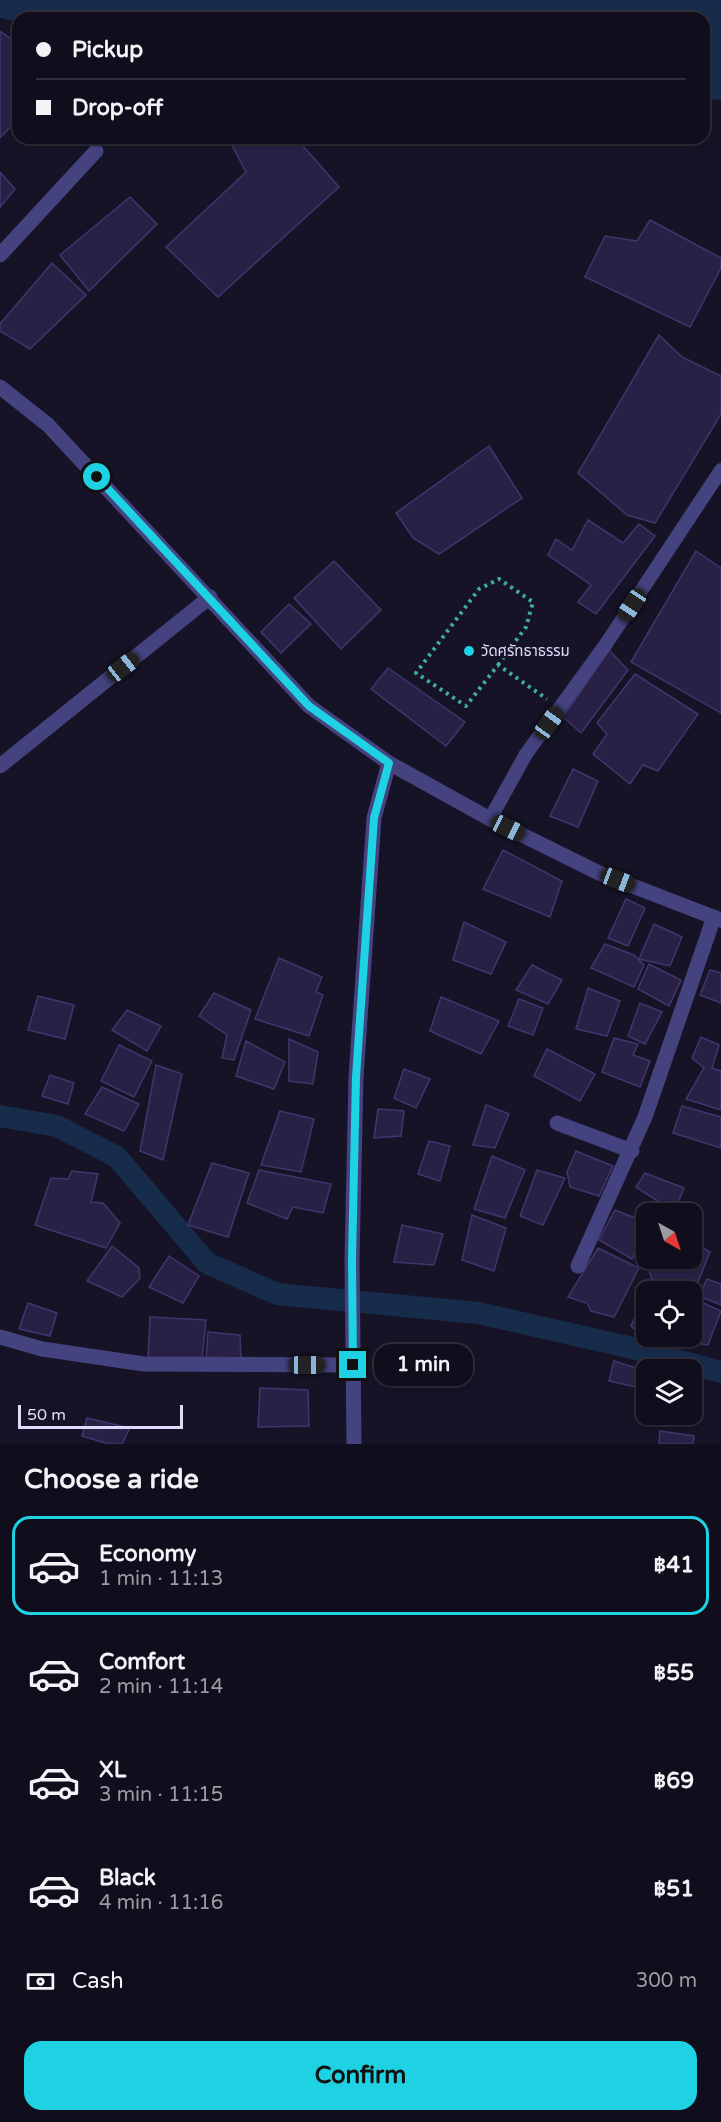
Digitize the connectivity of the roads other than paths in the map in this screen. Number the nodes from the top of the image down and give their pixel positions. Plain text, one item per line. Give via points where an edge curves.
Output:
1 (96, 151) dead end
2 (0, 255) edge
3 (0, 387) edge
4 (721, 470) edge
5 (210, 597) junction
6 (389, 763) junction
7 (0, 766) edge
8 (490, 819) junction
9 (717, 919) edge
10 (557, 1123) dead end
11 (632, 1150) junction
12 (578, 1266) dead end
13 (0, 1337) edge
14 (353, 1362) junction
15 (354, 1444) edge

1 - 2 street
3 - 5 street via 48,425
4 - 8 lane via 526,754
5 - 6 street via 309,706
5 - 7 street
6 - 8 street
6 - 14 street via 374,829 356,1077
8 - 9 street via 599,873
9 - 11 street
10 - 11 street
11 - 12 street
13 - 14 street via 42,1349 144,1364
14 - 15 street

